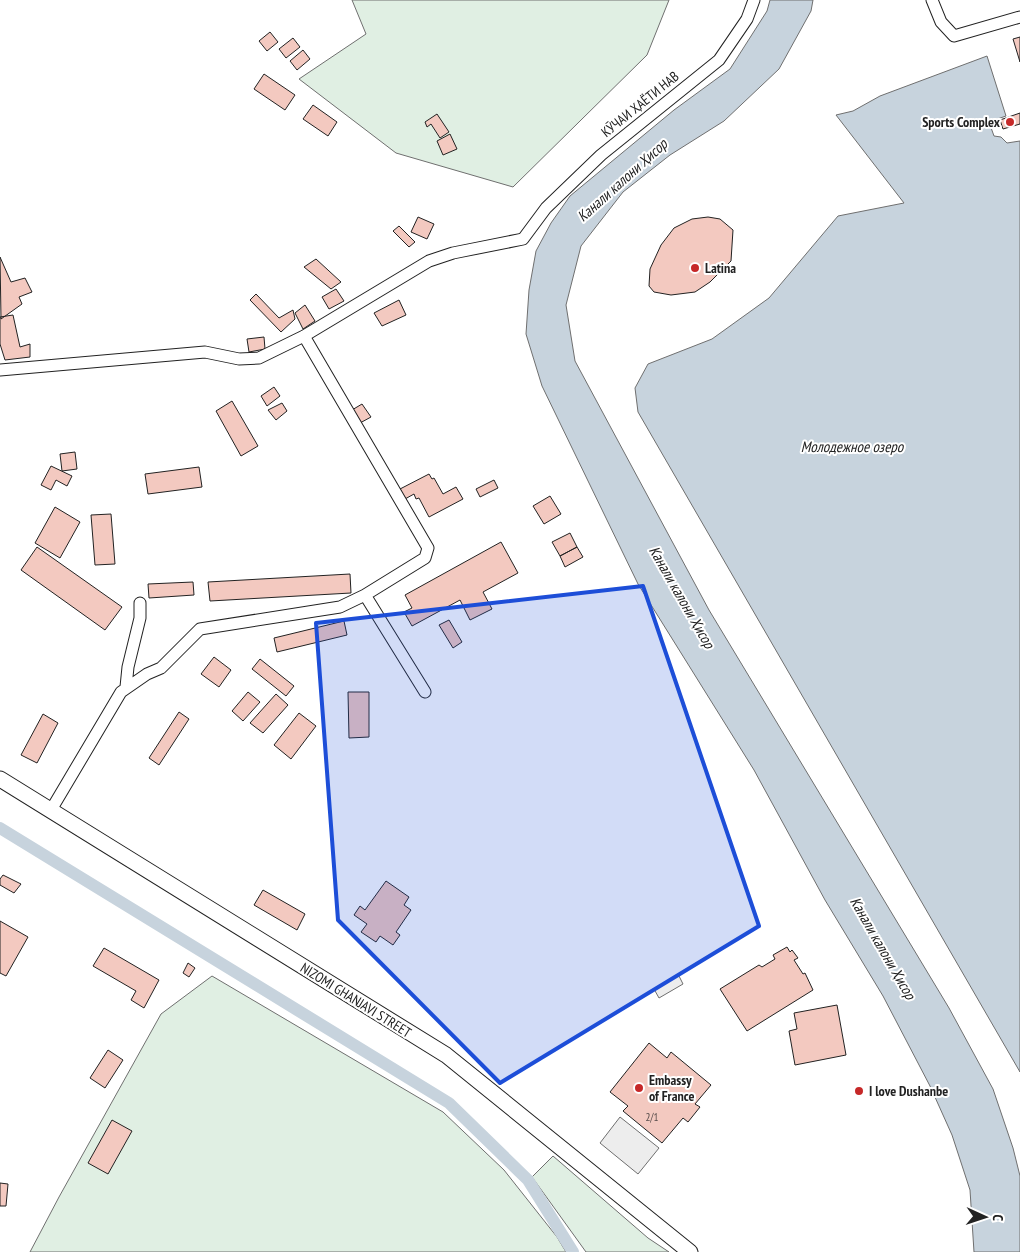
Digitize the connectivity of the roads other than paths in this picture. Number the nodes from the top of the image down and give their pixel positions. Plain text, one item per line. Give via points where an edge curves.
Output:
1 (754, 0) edge
2 (932, 0) edge
3 (1020, 17) edge
4 (304, 336) junction
5 (0, 370) edge
6 (364, 595) junction
7 (140, 603) dead end
8 (126, 687) junction
9 (425, 692) dead end
10 (0, 779) edge
11 (51, 810) junction
12 (690, 1252) edge

1 - 4 street, КӮЧАИ ҲАЁТИ НАВ via 744,24 719,60 600,155 533,222 523,239 429,261
2 - 3 street via 941,22 954,36
4 - 5 street, КӮЧАИ ҲАЁТИ НАВ via 259,358 247,360 205,352
4 - 6 street via 427,545 425,558
6 - 8 street via 340,607 200,629 161,668
6 - 9 street
7 - 8 street
8 - 11 street
10 - 11 street, NIZOMI GHANJAVI STREET
11 - 12 street, NIZOMI GHANJAVI STREET via 446,1055

